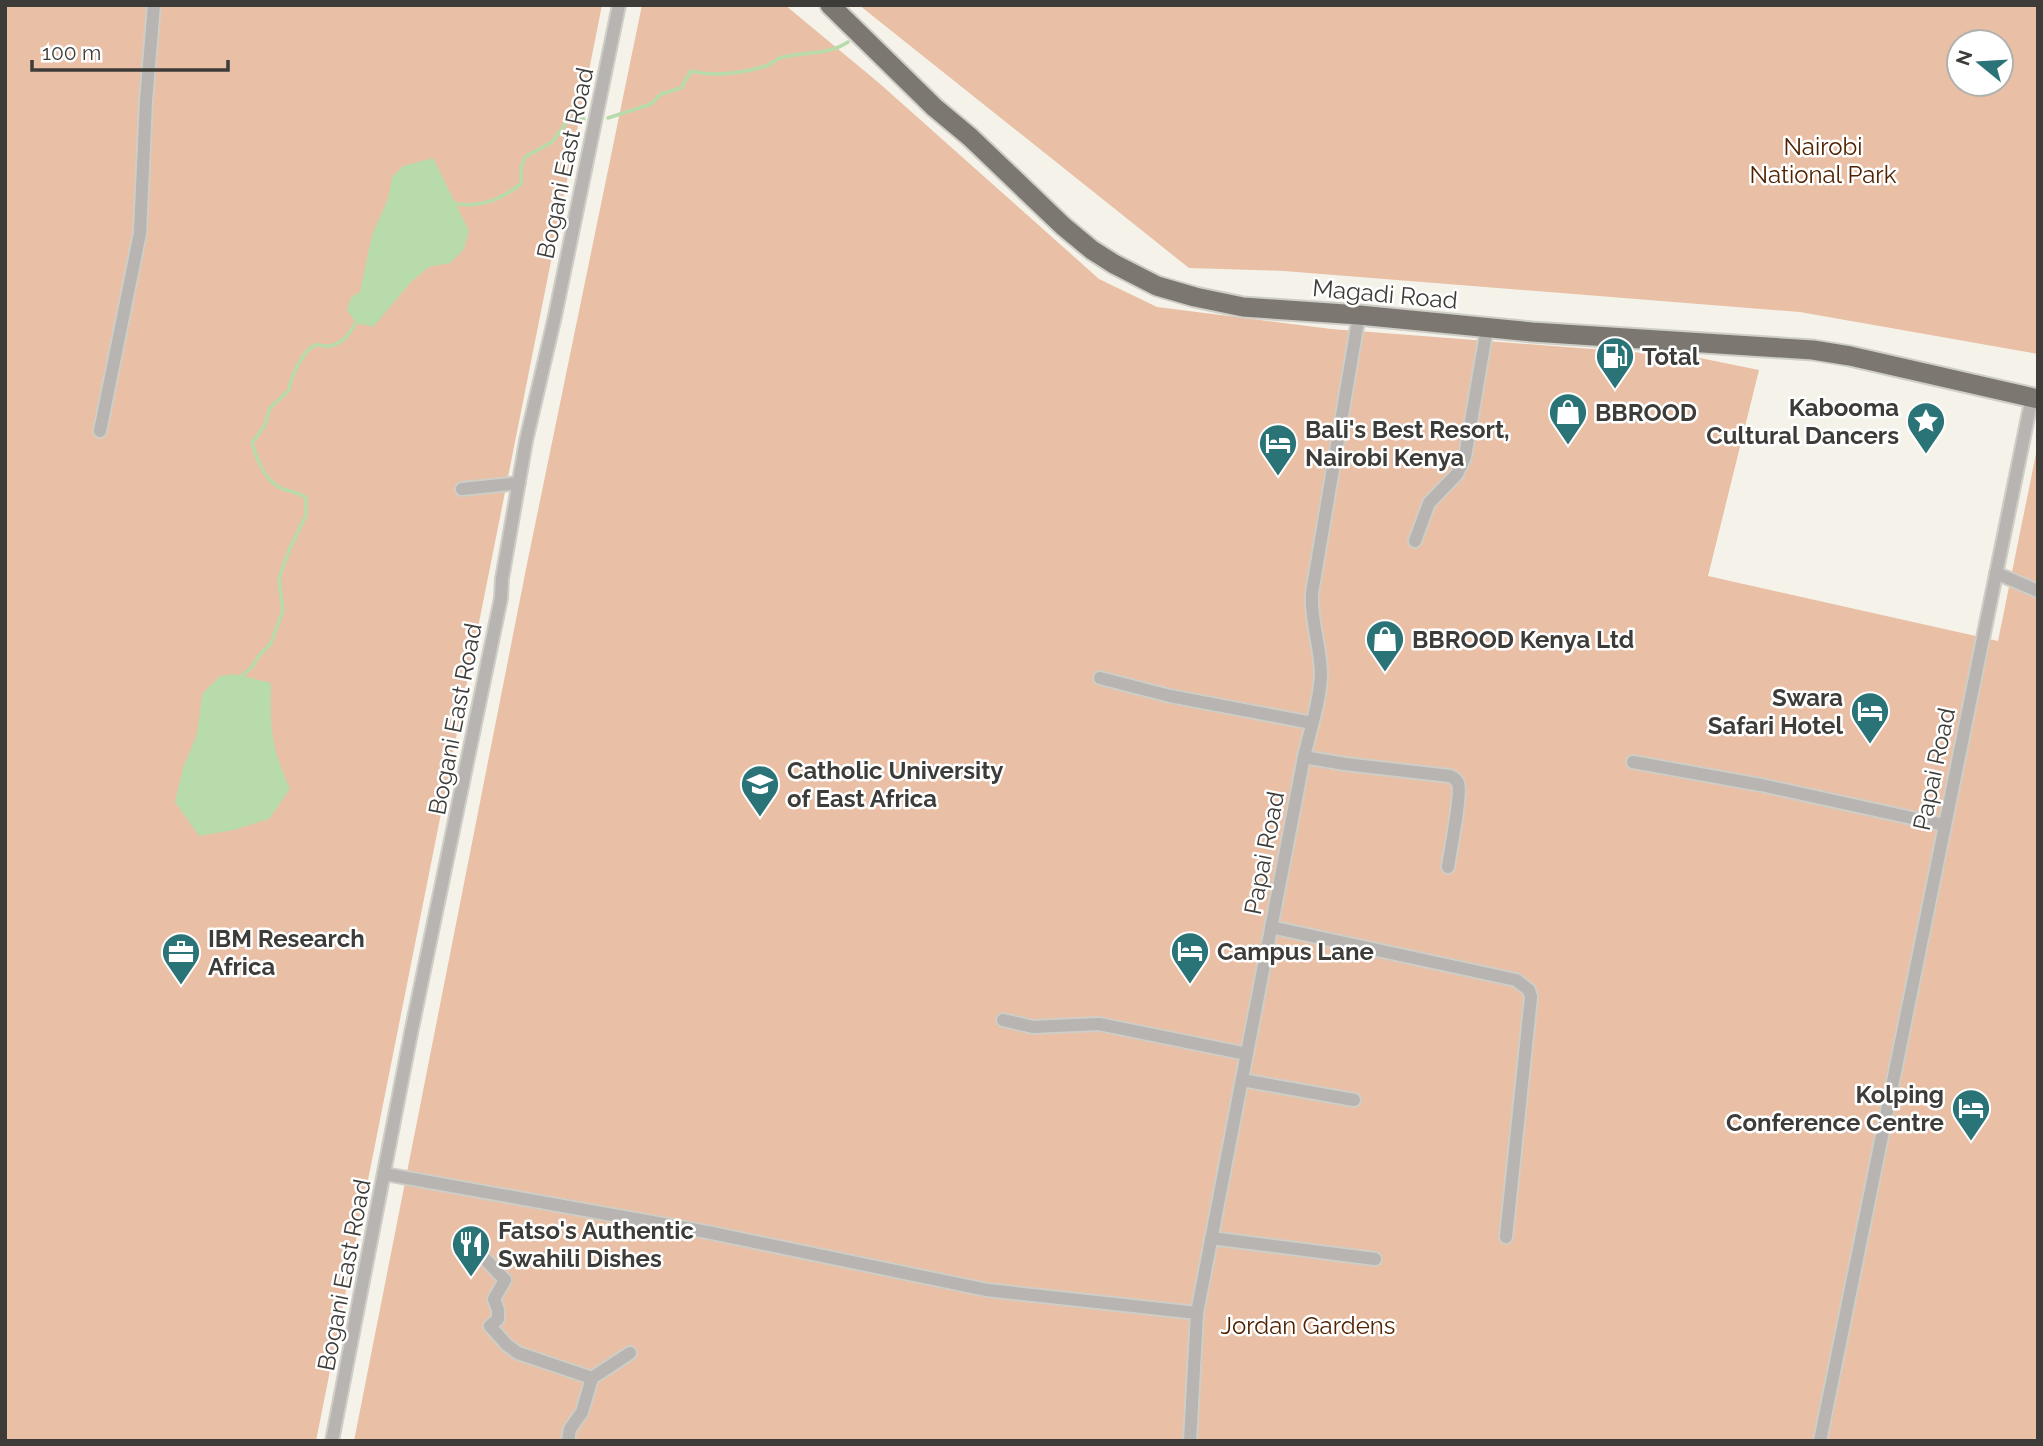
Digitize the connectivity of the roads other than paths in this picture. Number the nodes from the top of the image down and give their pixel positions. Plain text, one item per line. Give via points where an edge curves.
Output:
1 (154, 5) edge
2 (619, 5) edge
3 (831, 5) edge
4 (1359, 315) junction
5 (1487, 328) junction
6 (2035, 398) edge
7 (100, 431) dead end
8 (519, 483) junction
9 (463, 489) dead end
10 (1415, 541) dead end
11 (1996, 573) junction
12 (2038, 591) edge
13 (1100, 678) dead end
14 (1312, 723) junction
15 (1304, 757) junction
16 (1633, 762) dead end
17 (1944, 825) junction
18 (1448, 867) dead end
19 (1271, 927) junction
20 (1003, 1020) dead end
21 (1247, 1054) junction
22 (1242, 1080) junction
23 (1354, 1100) dead end
24 (386, 1174) junction
25 (1506, 1237) dead end
26 (1211, 1238) junction
27 (485, 1259) dead end
28 (1375, 1259) dead end
29 (1197, 1313) junction
30 (630, 1353) dead end
31 (592, 1378) junction
32 (332, 1441) edge
33 (568, 1441) edge
34 (1190, 1441) edge
35 (1819, 1441) edge

1 - 7 street via 140,233
2 - 8 street, Bogani East Road
3 - 4 highway, Magadi Road via 1063,226 1114,264 1157,286 1243,307
4 - 5 highway, Magadi Road
4 - 14 street, Papai Road via 1312,593 1321,674
5 - 6 highway, Magadi Road via 1813,350
5 - 10 street via 1465,457 1457,474 1429,503
6 - 11 street, Papai Road
8 - 9 street
8 - 24 street, Bogani East Road via 501,598
11 - 12 street
11 - 17 street, Papai Road
13 - 14 street
14 - 15 street, Papai Road
15 - 18 street via 1457,780
15 - 19 street, Papai Road
16 - 17 street
17 - 35 street, Papai Road
19 - 21 street, Papai Road
19 - 25 street via 1516,980 1529,990
20 - 21 street via 1033,1027 1099,1024
21 - 22 street, Papai Road
22 - 23 street
22 - 26 street, Papai Road
24 - 29 street via 987,1290
24 - 32 street, Bogani East Road
26 - 28 street
26 - 29 street, Papai Road
27 - 31 street via 505,1280 494,1299 498,1319 491,1326 507,1345
29 - 34 street, Papai Road
30 - 31 street
31 - 33 street

